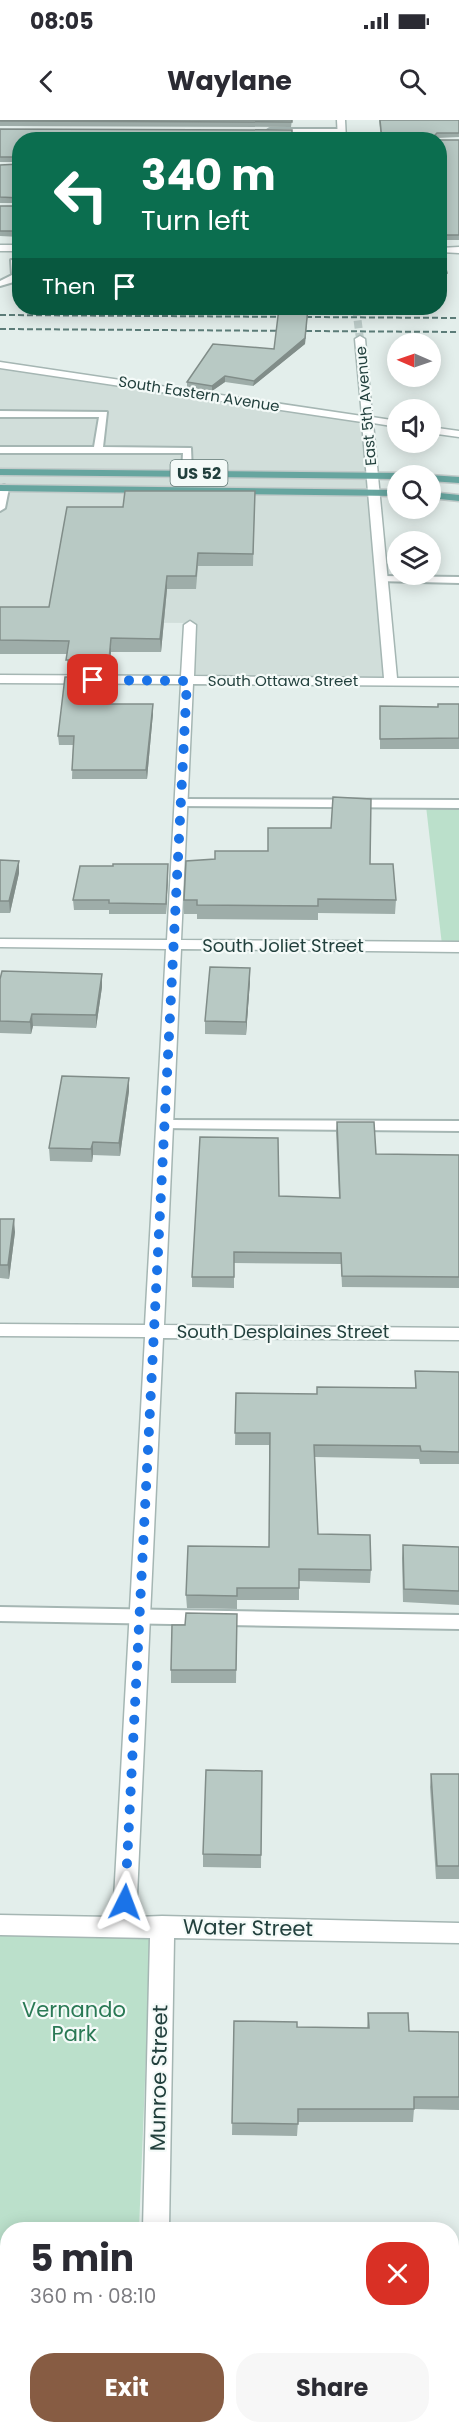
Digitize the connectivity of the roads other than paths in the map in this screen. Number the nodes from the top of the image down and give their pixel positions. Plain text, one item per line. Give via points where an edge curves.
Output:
1 (258, 131) edge
2 (279, 132) edge
3 (12, 263) edge
4 (4, 266) dead end
5 (360, 339) tunnel mouth
6 (0, 364) edge
7 (0, 414) edge
8 (368, 420) junction
9 (387, 423) edge
10 (441, 432) edge
11 (459, 434) edge
12 (0, 450) edge
13 (98, 450) junction
14 (0, 472) edge
15 (187, 473) junction
16 (372, 474) junction
17 (387, 475) edge
18 (441, 479) edge
19 (459, 480) edge
20 (2, 488) edge
21 (373, 492) junction
22 (387, 493) edge
23 (441, 496) edge
24 (459, 498) edge
25 (0, 508) edge
26 (381, 579) junction
27 (459, 580) edge
28 (190, 625) dead end
29 (0, 679) edge
30 (187, 681) junction
31 (391, 681) junction
32 (459, 682) edge
33 (181, 803) junction
34 (459, 804) edge
35 (0, 943) edge
36 (174, 945) junction
37 (459, 947) edge
38 (165, 1125) junction
39 (459, 1126) edge
40 (0, 1330) edge
41 (152, 1332) junction
42 (459, 1334) edge
43 (0, 1614) edge
44 (140, 1616) junction
45 (459, 1622) edge
46 (0, 1925) edge
47 (124, 1926) junction
48 (162, 1926) junction
49 (459, 1933) edge
50 (156, 2222) edge

1 - 2 lane
3 - 4 lane
5 - 8 street, East 5th Avenue
6 - 8 street, South Eastern Avenue
7 - 13 lane via 104,414
8 - 9 street, South Eastern Avenue
8 - 16 street, East 5th Avenue
10 - 11 street
12 - 13 lane
13 - 15 lane via 188,450
14 - 15 main road, US 52
15 - 16 main road, US 52
16 - 17 main road, US 52
16 - 21 street, East 5th Avenue
18 - 19 main road
20 - 21 main road, US 52
20 - 25 lane
21 - 22 main road, US 52
21 - 26 street, East 5th Avenue
23 - 24 main road
26 - 27 lane
26 - 31 street, East 5th Avenue
28 - 30 street
29 - 30 street, South Ottawa Street
30 - 31 street, South Ottawa Street
30 - 33 street
31 - 32 street, South Ottawa Street
33 - 34 lane
33 - 36 street
35 - 36 street, South Joliet Street
36 - 37 street, South Joliet Street
36 - 38 street
38 - 39 lane
38 - 41 street
40 - 41 street, South Desplaines Street
41 - 42 street, South Desplaines Street
41 - 44 street
43 - 44 lane
44 - 45 lane
44 - 47 street
46 - 47 street, Water Street
47 - 48 street, Water Street
48 - 49 street, Water Street
48 - 50 street, Munroe Street

